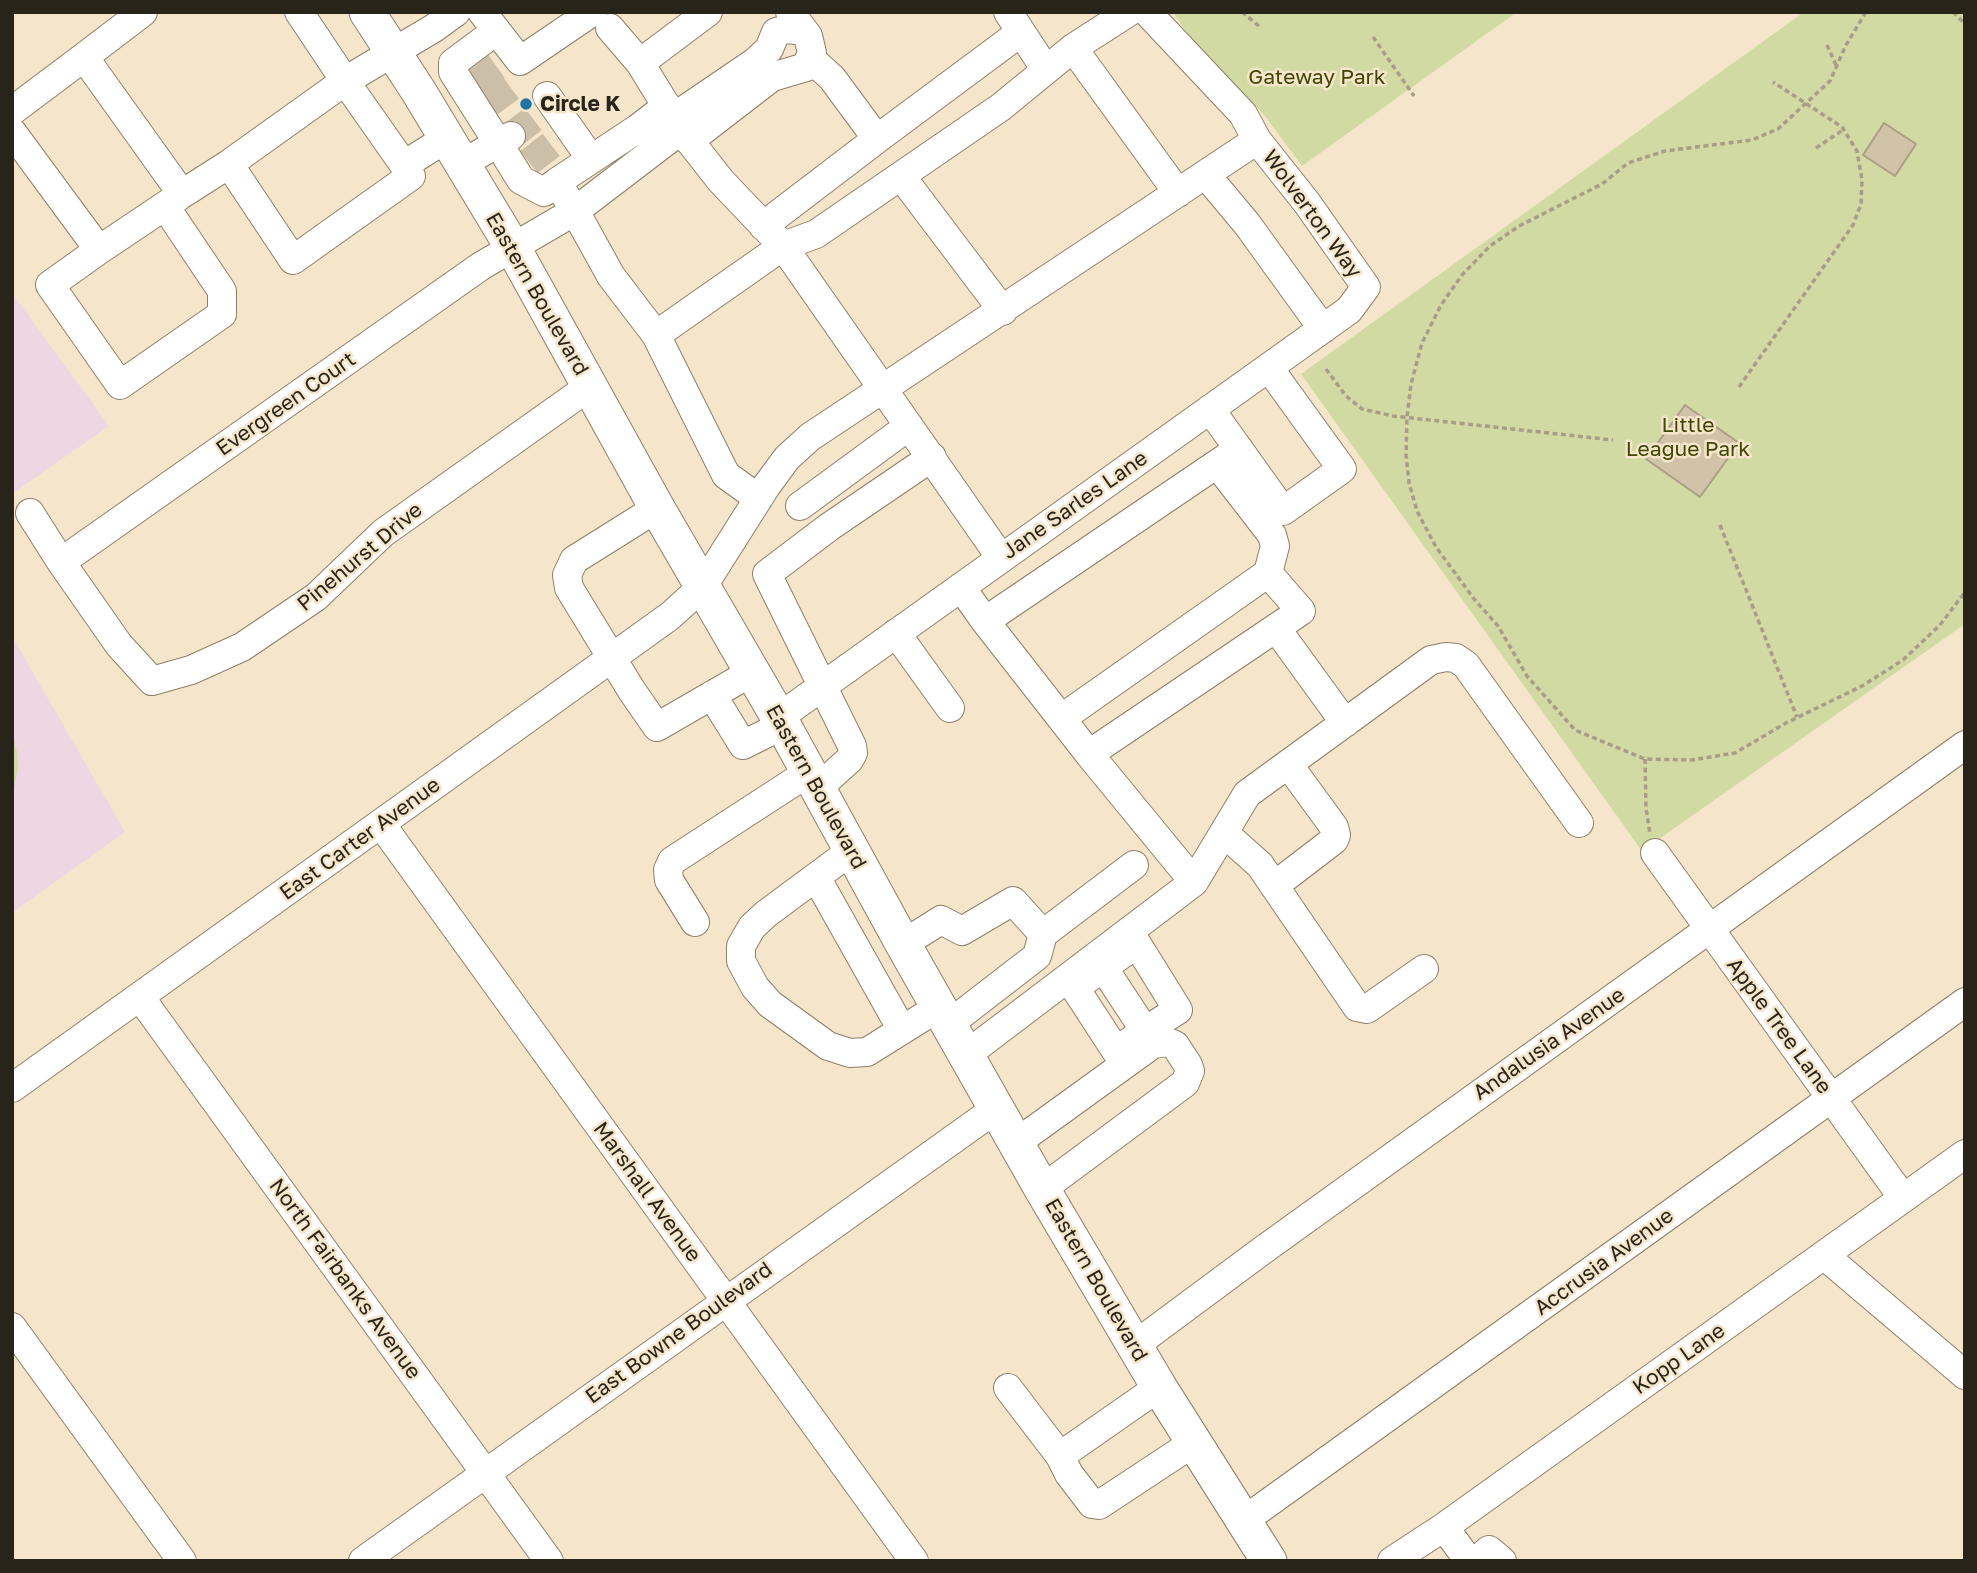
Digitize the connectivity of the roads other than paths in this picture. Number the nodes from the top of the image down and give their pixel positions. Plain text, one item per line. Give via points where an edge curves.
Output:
1 (144, 12) edge
2 (299, 12) edge
3 (367, 12) edge
4 (456, 12) edge
5 (708, 12) edge
6 (1155, 12) edge
7 (1130, 13) edge
8 (608, 16) edge
9 (489, 22) edge
10 (1015, 22) edge
11 (802, 34) edge
12 (1179, 46) junction
13 (1073, 48) junction
14 (393, 52) junction
15 (84, 57) junction
16 (640, 63) junction
17 (1046, 70) junction
18 (345, 81) junction
19 (527, 82) junction
20 (12, 111) edge
21 (678, 123) junction
22 (12, 132) edge
23 (504, 139) junction
24 (877, 139) junction
25 (1257, 140) junction
26 (644, 141) junction
27 (455, 151) junction
28 (590, 159) junction
29 (229, 164) junction
30 (404, 164) junction
31 (1206, 175) junction
32 (901, 176) junction
33 (557, 182) junction
34 (1178, 193) junction
35 (174, 200) junction
36 (575, 211) junction
37 (763, 226) junction
38 (783, 246) junction
39 (513, 248) junction
40 (99, 250) junction
41 (1366, 287) joint
42 (1003, 311) junction
43 (1323, 329) junction
44 (656, 335) junction
45 (1269, 368) junction
46 (590, 386) junction
47 (884, 389) junction
48 (1210, 410) junction
49 (909, 426) junction
50 (1169, 440) junction
51 (932, 457) junction
52 (1217, 464) junction
53 (763, 491) junction
54 (800, 506) junction
55 (657, 508) junction
56 (30, 513) dead end
57 (829, 527) junction
58 (1007, 553) junction
59 (61, 562) junction
60 (1268, 573) junction
61 (1038, 584) junction
62 (703, 586) junction
63 (961, 587) junction
64 (985, 621) junction
65 (1276, 628) junction
66 (896, 634) junction
67 (614, 658) junction
68 (752, 672) junction
69 (824, 686) junction
70 (712, 695) junction
71 (950, 708) dead end
72 (1062, 718) junction
73 (1350, 719) junction
74 (781, 722) junction
75 (1965, 745) edge
76 (1089, 754) junction
77 (1288, 764) junction
78 (813, 780) junction
79 (381, 824) junction
80 (1579, 824) dead end
81 (1224, 833) junction
82 (851, 851) junction
83 (1655, 853) road end
84 (1134, 864) dead end
85 (816, 877) junction
86 (1194, 882) junction
87 (1274, 886) junction
88 (695, 922) dead end
89 (1710, 930) junction
90 (1043, 934) junction
91 (903, 944) junction
92 (1103, 967) junction
93 (1424, 970) dead end
94 (1075, 988) junction
95 (140, 997) junction
96 (1965, 1002) edge
97 (944, 1016) junction
98 (902, 1030) junction
99 (1145, 1031) junction
100 (1116, 1051) junction
101 (969, 1060) junction
102 (12, 1088) edge
103 (1831, 1099) junction
104 (1006, 1125) junction
105 (1965, 1154) edge
106 (1042, 1189) junction
107 (1903, 1198) junction
108 (1825, 1256) junction
109 (725, 1300) junction
110 (12, 1327) edge
111 (1135, 1345) junction
112 (1965, 1375) edge
113 (1159, 1387) junction
114 (1008, 1388) dead end
115 (1193, 1443) junction
116 (1060, 1456) junction
117 (485, 1472) junction
118 (1242, 1521) junction
119 (1444, 1527) junction
120 (1484, 1558) edge
121 (182, 1561) edge
122 (363, 1561) edge
123 (549, 1561) edge
124 (914, 1561) edge
125 (1269, 1561) edge
126 (1392, 1561) edge

1 - 15 street
2 - 18 street
3 - 14 main road, Eastern Boulevard
4 - 14 street
5 - 16 street
6 - 12 street
7 - 12 street, Wolverton Way
7 - 13 street
7 - 25 street, Wolverton Way via 1229,125
8 - 16 street
8 - 19 street
9 - 19 street
9 - 23 street via 453,63 453,72
10 - 17 street
10 - 24 street
11 - 21 street via 788,29 776,32 755,62
11 - 21 street via 806,67 772,77
11 - 24 street
12 - 25 street, Wolverton Way via 1243,114
13 - 17 street
13 - 34 street
14 - 18 street
14 - 27 main road, Eastern Boulevard
15 - 20 street
15 - 35 street
16 - 21 street
17 - 32 street
18 - 29 street
18 - 30 street
19 - 28 street via 562,136
21 - 26 street
21 - 37 street via 721,181
22 - 40 street
23 - 27 street
23 - 33 street via 523,167 521,180 544,192
24 - 37 street
25 - 31 street, East Carter Avenue
25 - 41 street, Wolverton Way
26 - 28 street
26 - 36 street, Evergreen Court
27 - 30 street
27 - 39 main road, Eastern Boulevard
28 - 33 street
29 - 30 street via 293,260 411,176
29 - 35 street
31 - 34 street, East Carter Avenue
31 - 43 street
32 - 38 street via 816,234
32 - 42 street
33 - 36 street
34 - 42 street, East Carter Avenue
35 - 40 street
35 - 40 street via 222,291 222,314 120,385 50,285
36 - 39 street, Evergreen Court
36 - 44 street via 611,276
37 - 38 street
38 - 44 street
38 - 47 street
39 - 46 main road, Eastern Boulevard
39 - 59 street, Evergreen Court
41 - 43 street, Jane Sarles Lane via 1349,310
42 - 47 street, East Carter Avenue
43 - 45 street, Jane Sarles Lane
44 - 53 street via 726,475
45 - 48 street, Jane Sarles Lane
45 - 52 street via 1342,469 1283,511
46 - 55 main road, Eastern Boulevard
46 - 59 street, Pinehurst Drive via 383,533 316,597 242,647 191,670 152,681 119,645
47 - 49 street
47 - 53 street, East Carter Avenue via 810,437 787,458
48 - 50 street, Jane Sarles Lane
48 - 52 street
49 - 51 street
49 - 54 street
50 - 52 street
50 - 58 street, Jane Sarles Lane
51 - 57 street
51 - 58 street
52 - 60 street via 1272,535 1275,547
52 - 61 street
53 - 54 street
53 - 62 street, East Carter Avenue
54 - 57 street
55 - 62 main road, Eastern Boulevard
55 - 67 street via 575,560 567,575 569,588
56 - 59 street
57 - 69 street via 767,574
58 - 61 street
58 - 63 street, Jane Sarles Lane
60 - 65 street via 1301,611
60 - 72 street
61 - 64 street
62 - 67 street, East Carter Avenue
62 - 68 main road, Eastern Boulevard
63 - 64 street
63 - 66 street, Jane Sarles Lane
64 - 72 street
65 - 73 street
65 - 76 street
66 - 69 street, Jane Sarles Lane
66 - 71 street
67 - 70 street via 657,727
67 - 79 street, East Carter Avenue
68 - 70 street
68 - 74 main road, Eastern Boulevard
69 - 74 street, Jane Sarles Lane
69 - 78 street via 853,753 849,760
70 - 74 street, Jane Sarles Lane via 743,745
72 - 76 street
73 - 77 street
73 - 80 street via 1432,660 1456,658 1466,665
74 - 78 main road, Eastern Boulevard
75 - 89 street, Andalusia Avenue
76 - 86 street
77 - 81 street via 1247,794
77 - 87 street via 1336,835
78 - 82 main road, Eastern Boulevard
78 - 88 street via 672,862 669,880
79 - 95 street, East Carter Avenue
79 - 109 street, Marshall Avenue
81 - 86 street
81 - 87 street via 1260,865
82 - 85 street
82 - 91 main road, Eastern Boulevard
83 - 89 street, Apple Tree Lane
84 - 90 street
85 - 98 street
85 - 98 street via 766,914 741,946 741,961 755,987 770,1004 828,1046 850,1053 867,1052
86 - 101 street
87 - 93 street via 1357,1007 1367,1009
89 - 103 street, Apple Tree Lane
89 - 111 street, Andalusia Avenue
90 - 91 street via 1013,901 962,932 941,920
90 - 97 street via 1037,957
91 - 97 main road, Eastern Boulevard
92 - 94 street
92 - 99 street
92 - 99 street via 1137,944 1178,1010
94 - 100 street
94 - 101 street
95 - 102 street, East Carter Avenue
95 - 117 street, North Fairbanks Avenue
96 - 103 street, Accrusia Avenue
97 - 98 street
97 - 101 main road, Eastern Boulevard
99 - 100 street
100 - 104 street
101 - 104 main road, Eastern Boulevard
103 - 107 street, Apple Tree Lane
103 - 118 street, Accrusia Avenue
104 - 106 main road, Eastern Boulevard
104 - 106 street via 1153,1044 1175,1045 1188,1065 1185,1083
104 - 109 street, East Bowne Boulevard
105 - 107 street, Kopp Lane
106 - 111 main road, Eastern Boulevard
107 - 108 street, Kopp Lane
108 - 112 street
108 - 119 street, Kopp Lane
109 - 117 street, East Bowne Boulevard
109 - 124 street, Marshall Avenue
110 - 121 street
111 - 113 main road, Eastern Boulevard
113 - 115 main road, Eastern Boulevard
113 - 116 street
114 - 116 street
115 - 116 street via 1099,1505 1092,1504
115 - 118 main road, Eastern Boulevard
117 - 122 street, East Bowne Boulevard
117 - 123 street, North Fairbanks Avenue
118 - 125 main road, Eastern Boulevard
119 - 120 street
119 - 126 street, Kopp Lane

